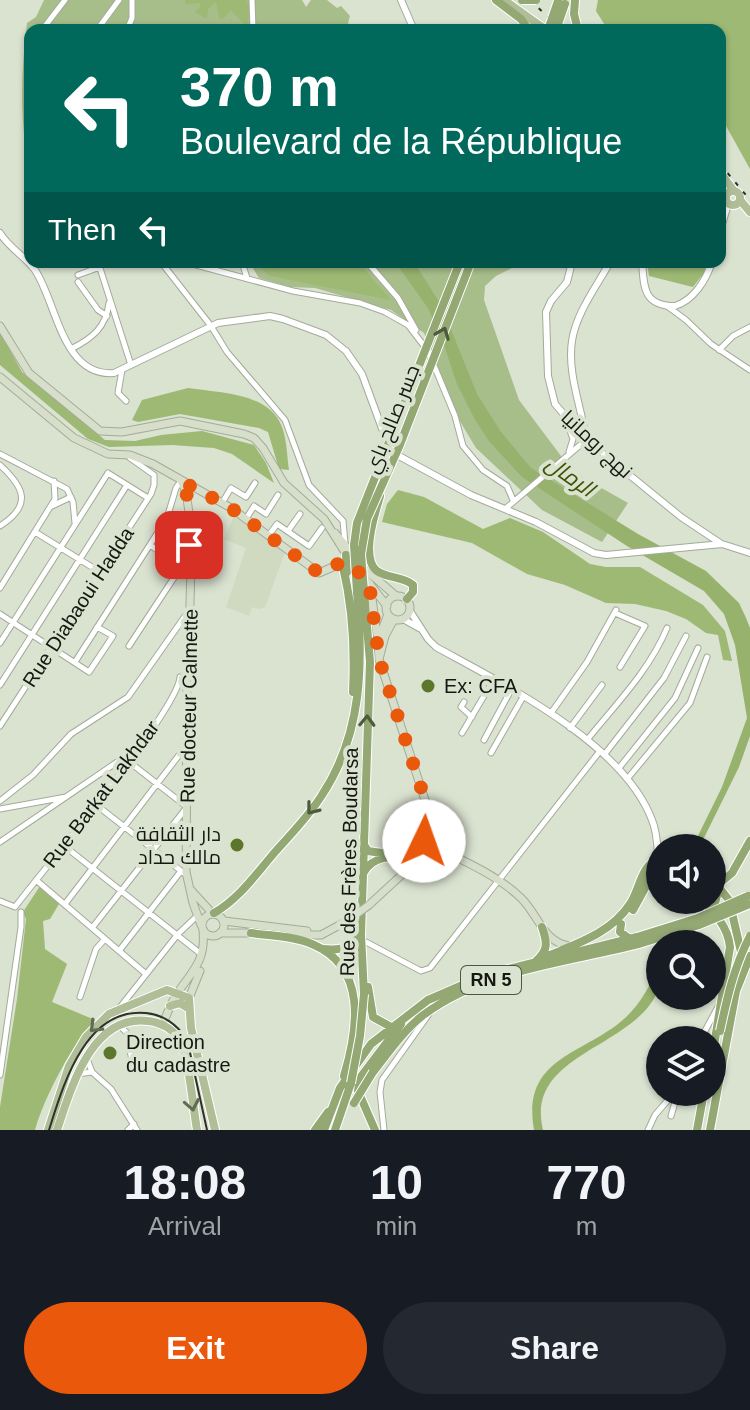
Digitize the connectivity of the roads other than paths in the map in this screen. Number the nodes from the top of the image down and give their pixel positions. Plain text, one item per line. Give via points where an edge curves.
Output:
1 (65, 0) edge
2 (119, 0) edge
3 (132, 0) edge
4 (252, 0) edge
5 (401, 0) edge
6 (496, 0) edge
7 (504, 0) edge
8 (522, 0) edge
9 (536, 0) edge
10 (562, 1) edge
11 (575, 4) edge
12 (47, 24) edge
13 (101, 24) edge
14 (130, 24) edge
15 (253, 24) edge
16 (411, 24) edge
17 (525, 24) edge
18 (538, 24) edge
19 (550, 24) edge
20 (557, 24) edge
21 (577, 24) edge
22 (726, 180) edge
23 (734, 191) junction
24 (740, 200) junction
25 (727, 201) junction
26 (726, 205) edge
27 (750, 212) edge
28 (0, 233) edge
29 (24, 258) edge
30 (33, 268) edge
31 (93, 268) edge
32 (100, 268) edge
33 (166, 268) edge
34 (208, 268) edge
35 (244, 268) edge
36 (372, 268) edge
37 (458, 268) edge
38 (469, 268) edge
39 (570, 268) edge
40 (607, 268) edge
41 (643, 268) edge
42 (709, 268) edge
43 (247, 278) junction
44 (109, 302) junction
45 (667, 306) junction
46 (107, 316) junction
47 (0, 326) edge
48 (211, 326) junction
49 (750, 327) edge
50 (420, 338) junction
51 (71, 349) junction
52 (719, 350) junction
53 (131, 365) junction
54 (122, 370) junction
55 (750, 370) edge
56 (0, 377) edge
57 (126, 401) dead end
58 (566, 419) junction
59 (586, 440) junction
60 (0, 454) edge
61 (126, 455) junction
62 (568, 455) junction
63 (0, 465) edge
64 (54, 481) junction
65 (181, 481) junction
66 (255, 483) dead end
67 (127, 485) junction
68 (382, 487) junction
69 (278, 495) dead end
70 (72, 497) junction
71 (148, 498) junction
72 (513, 500) junction
73 (222, 503) junction
74 (51, 507) junction
75 (505, 509) junction
76 (300, 514) dead end
77 (246, 519) junction
78 (75, 524) junction
79 (323, 524) junction
80 (0, 526) edge
81 (288, 531) junction
82 (35, 532) junction
83 (269, 535) junction
84 (345, 544) junction
85 (722, 544) junction
86 (150, 545) junction
87 (60, 548) junction
88 (750, 553) edge
89 (80, 561) junction
90 (344, 561) junction
91 (186, 568) junction
92 (100, 572) junction
93 (367, 580) junction
94 (0, 588) edge
95 (360, 592) junction
96 (396, 596) junction
97 (407, 599) junction
98 (190, 609) junction
99 (410, 611) junction
100 (0, 614) edge
101 (393, 614) junction
102 (14, 623) junction
103 (97, 627) junction
104 (667, 628) dead end
105 (422, 630) junction
106 (32, 635) junction
107 (686, 636) dead end
108 (378, 641) junction
109 (0, 643) edge
110 (129, 646) dead end
111 (52, 647) junction
112 (698, 648) dead end
113 (707, 657) dead end
114 (379, 659) junction
115 (75, 662) junction
116 (620, 667) dead end
117 (180, 677) dead end
118 (494, 679) junction
119 (0, 685) edge
120 (602, 685) dead end
121 (511, 690) junction
122 (523, 697) junction
123 (464, 702) dead end
124 (355, 713) junction
125 (551, 713) junction
126 (472, 717) junction
127 (1, 726) edge
128 (570, 728) junction
129 (462, 733) dead end
130 (484, 740) dead end
131 (587, 741) junction
132 (187, 745) junction
133 (491, 753) dead end
134 (602, 753) junction
135 (128, 761) junction
136 (619, 768) junction
137 (628, 778) junction
138 (157, 784) junction
139 (68, 797) junction
140 (0, 801) edge
141 (426, 803) junction
142 (95, 804) junction
143 (187, 807) junction
144 (0, 809) edge
145 (437, 825) junction
146 (125, 827) junction
147 (426, 827) junction
148 (655, 834) edge
149 (445, 837) junction
150 (750, 841) edge
151 (0, 842) edge
152 (423, 842) junction
153 (363, 843) junction
154 (63, 845) junction
155 (434, 847) junction
156 (153, 849) junction
157 (750, 850) edge
158 (392, 858) junction
159 (414, 858) junction
160 (463, 861) junction
161 (93, 868) junction
162 (646, 870) edge
163 (184, 873) junction
164 (403, 874) junction
165 (362, 876) junction
166 (726, 877) edge
167 (36, 880) junction
168 (497, 881) junction
169 (188, 885) junction
170 (646, 885) edge
171 (121, 890) junction
172 (727, 896) joint
173 (750, 900) edge
174 (0, 901) edge
175 (65, 904) junction
176 (21, 912) dead end
177 (149, 912) junction
178 (213, 913) junction
179 (715, 914) edge
180 (735, 915) junction
181 (197, 916) junction
182 (362, 920) junction
183 (224, 921) junction
184 (721, 921) junction
185 (621, 924) junction
186 (542, 927) junction
187 (92, 928) junction
188 (202, 928) junction
189 (725, 930) edge
190 (329, 932) junction
191 (726, 932) edge
192 (251, 933) junction
193 (178, 934) junction
194 (218, 935) junction
195 (750, 936) edge
196 (105, 939) junction
197 (635, 940) junction
198 (366, 942) junction
199 (572, 946) junction
200 (322, 949) junction
201 (119, 951) junction
202 (202, 954) junction
203 (750, 956) edge
204 (535, 962) junction
205 (744, 969) junction
206 (146, 974) junction
207 (726, 974) edge
208 (178, 992) junction
209 (80, 997) dead end
210 (189, 998) junction
211 (170, 1006) junction
212 (188, 1008) junction
213 (118, 1009) junction
214 (433, 1009) junction
215 (413, 1011) junction
216 (119, 1026) junction
217 (721, 1026) edge
218 (166, 1027) junction
219 (391, 1027) junction
220 (88, 1055) junction
221 (132, 1061) dead end
222 (92, 1072) junction
223 (76, 1074) junction
224 (0, 1075) edge
225 (340, 1088) junction
226 (673, 1106) edge
227 (701, 1106) edge
228 (331, 1108) junction
229 (660, 1108) joint
230 (136, 1127) edge
231 (48, 1130) edge
232 (57, 1130) edge
233 (128, 1130) edge
234 (197, 1130) edge
235 (215, 1130) edge
236 (315, 1130) edge
237 (324, 1130) edge
238 (336, 1130) edge
239 (375, 1130) edge
240 (384, 1130) edge
241 (648, 1130) edge
242 (697, 1130) edge
243 (710, 1130) edge

1 - 12 street
2 - 13 street
3 - 14 street
4 - 15 street
5 - 16 street
6 - 17 highway
7 - 18 main road
8 - 9 highway, bridge
10 - 19 highway, bridge
10 - 20 highway, bridge
11 - 21 highway
22 - 23 main road
23 - 24 main road
23 - 25 main road
24 - 25 main road via 734,205
24 - 27 main road
25 - 26 street
28 - 29 street
30 - 51 street
31 - 46 street via 78,278
32 - 44 street
33 - 48 street
34 - 43 street
35 - 43 street
36 - 50 street via 398,298
37 - 95 highway, bridge via 357,523
68 -> 38 highway, جسر صالح باي, bridge
39 - 58 street, نهج رومانيا via 567,282 549,303 545,321 550,389
40 - 59 street via 572,338 571,363
41 - 45 street via 645,291
42 - 45 street via 691,298
43 - 50 street via 360,303 401,321
44 - 46 street
44 - 53 street
45 - 52 street
46 - 51 street via 96,333
47 - 79 main road via 29,373 100,431 180,421 250,436
48 - 53 street
48 - 75 street via 270,316 332,338 361,371 394,451
48 - 84 street via 285,420 309,485 343,521
49 - 52 street
50 - 72 street via 463,446 483,470 507,486
51 - 54 street via 82,365 97,372
52 - 55 street
53 - 54 street
54 - 57 street via 118,393
56 - 61 main road via 74,438 108,454
58 - 59 street, نهج رومانيا
58 - 62 street via 573,439
59 - 62 street
59 - 85 street, نهج رومانيا
60 - 64 street
61 - 65 main road
61 - 71 street via 154,475
62 - 72 street
63 - 80 street via 20,484 22,497 17,511
64 - 70 street
64 - 74 street
65 - 73 main road
65 - 86 street
65 - 91 main road, Rue docteur Calmette via 188,498
66 - 73 street via 246,497 231,488
67 - 71 street
67 - 78 street via 108,473
67 - 89 street
68 - 95 highway, جسر صالح باي, bridge via 363,537
68 - 97 highway, bridge via 369,552 380,572 411,583 414,590
69 - 77 street via 266,514 254,506
70 - 74 street
70 - 78 street
71 - 92 street, Rue Diabaoui Hadda
72 - 75 street
73 - 77 main road
74 - 82 street
75 - 85 street via 606,555
76 - 81 street
77 - 83 main road
78 - 87 street
79 - 81 street via 309,546
79 - 84 main road
79 - 90 main road
81 - 83 street via 277,524
82 - 87 street
82 - 94 street
83 - 90 main road via 319,573
84 - 90 street
84 - 96 main road
85 - 88 street
86 - 91 street
86 - 103 street
87 - 89 street
87 - 102 street
89 - 92 street
89 - 106 street
90 - 93 main road
90 - 124 highway
91 - 98 main road, Rue docteur Calmette
91 - 110 street
92 - 111 street, Rue Diabaoui Hadda
93 - 101 main road
93 - 108 main road
95 - 124 highway
153 -> 95 highway, Rue des Frères Boudarsa via 370,662
96 - 97 main road
96 - 101 main road
97 - 99 main road
98 - 132 main road, Rue docteur Calmette
98 - 140 street via 128,697 78,728
99 - 101 main road
99 - 105 street
100 - 102 street
101 - 105 street
101 - 108 main road
101 - 114 main road
102 - 106 street
102 - 109 street
103 - 115 street
103 - 115 street via 113,636 89,672
104 - 131 street via 639,678
105 - 118 street via 436,647
106 - 111 street
106 - 119 street
107 - 134 street via 664,678
108 - 114 main road
111 - 115 street
111 - 127 street, Rue Diabaoui Hadda
112 - 136 street via 675,698
113 - 137 street via 690,703
114 - 141 main road
116 - 125 street via 645,626 616,612
117 - 135 street, Rue Barkat Lakhdar via 173,699
118 - 121 street
118 - 126 street
120 - 128 street
121 - 122 street
121 - 130 street
122 - 125 street
122 - 133 street
123 - 126 street via 461,707
124 -> 178 highway via 342,757 317,802 233,901
125 - 128 street
126 - 129 street
128 - 131 street
131 - 134 street
132 - 138 street
132 - 143 main road, Rue docteur Calmette
134 - 136 street
134 - 168 street
135 - 138 street
135 - 139 street via 117,761
135 - 142 street, Rue Barkat Lakhdar
136 - 137 street
137 - 148 street via 652,817
138 - 143 street
138 - 146 street
139 - 144 street
139 - 151 street
141 - 145 main road
141 - 147 main road
142 - 146 street
142 - 154 street, Rue Barkat Lakhdar
143 - 156 street
143 - 163 main road, Rue docteur Calmette
145 - 147 main road
145 - 149 main road
146 - 156 street
146 - 161 street
147 - 152 main road
149 - 155 main road
149 - 160 main road
150 - 166 highway
152 - 153 highway via 400,853 368,851
152 - 155 main road
152 - 159 main road
153 - 165 highway, Rue des Frères Boudarsa
154 - 161 street
154 - 167 street, Rue Barkat Lakhdar
155 - 159 main road
155 - 160 main road
156 - 163 street
156 - 171 street
157 - 172 highway
158 - 159 highway
158 - 164 main road
158 - 165 highway via 373,861
159 - 164 main road
160 - 168 main road
161 - 171 street
161 - 175 street
162 - 199 highway via 622,915
163 - 169 main road, Rue docteur Calmette
163 - 177 street
164 - 190 main road, bridge
165 - 182 highway, Rue des Frères Boudarsa
167 - 174 street, Rue Barkat Lakhdar via 15,907
167 - 175 street
168 - 186 main road via 523,900
168 - 198 street via 425,971
169 - 178 main road, Rue docteur Calmette
169 - 181 main road, Rue docteur Calmette
170 - 185 highway
171 - 177 street
171 - 187 street
172 - 180 highway
173 - 197 highway, RN 5, bridge
175 - 187 street
176 - 224 street
177 - 193 street
177 - 201 street
178 - 183 main road
178 - 188 main road via 203,919
179 - 184 highway
180 - 184 highway
180 - 205 highway
181 - 188 main road, Rue docteur Calmette
181 - 193 street
182 - 198 highway
182 - 200 highway via 350,945
182 - 238 highway, Rue des Frères Boudarsa, bridge via 362,1027
183 - 190 main road
183 - 194 main road
184 - 189 highway
185 - 197 highway via 620,932
185 - 199 highway
186 - 199 main road via 556,941
186 - 204 highway via 546,949
187 - 196 street
188 - 194 main road via 207,935
188 - 202 main road
190 - 192 main road
191 - 207 highway
192 - 194 main road
192 - 200 highway
193 - 202 street
193 - 206 street
194 - 210 main road
195 - 217 highway, bridge
196 - 201 street
196 - 209 street via 96,949
197 - 204 highway, RN 5
197 - 214 highway, RN 5 via 486,981
198 - 219 highway via 370,1011
199 - 204 highway
200 - 225 highway via 343,970 354,997 355,1033
201 - 206 street
202 - 208 main road
203 - 205 highway
204 - 215 highway, RN 5 via 466,981
205 - 243 highway via 729,1019
206 - 213 street
208 - 210 main road
208 - 211 main road
208 - 213 main road via 163,991
210 - 212 main road
211 - 212 main road via 180,1003
211 - 218 main road
212 - 235 main road
213 -> 231 main road via 77,1049
214 - 238 highway, RN 5, bridge via 400,1038
214 - 240 street via 382,1080
215 - 219 highway, RN 5
215 - 239 highway via 360,1078 358,1091
216 - 218 main road via 144,1021
216 - 220 main road
216 - 221 street via 127,1033
218 -> 234 main road via 183,1048
219 - 225 highway, RN 5 via 371,1044
220 - 222 street
220 - 223 main road
222 - 223 street
222 - 230 street via 111,1089
223 - 232 main road
225 - 228 highway, RN 5
226 - 229 street via 672,1114
227 - 242 highway
228 - 236 highway
228 - 237 highway, RN 5
229 - 241 street
230 - 233 street

